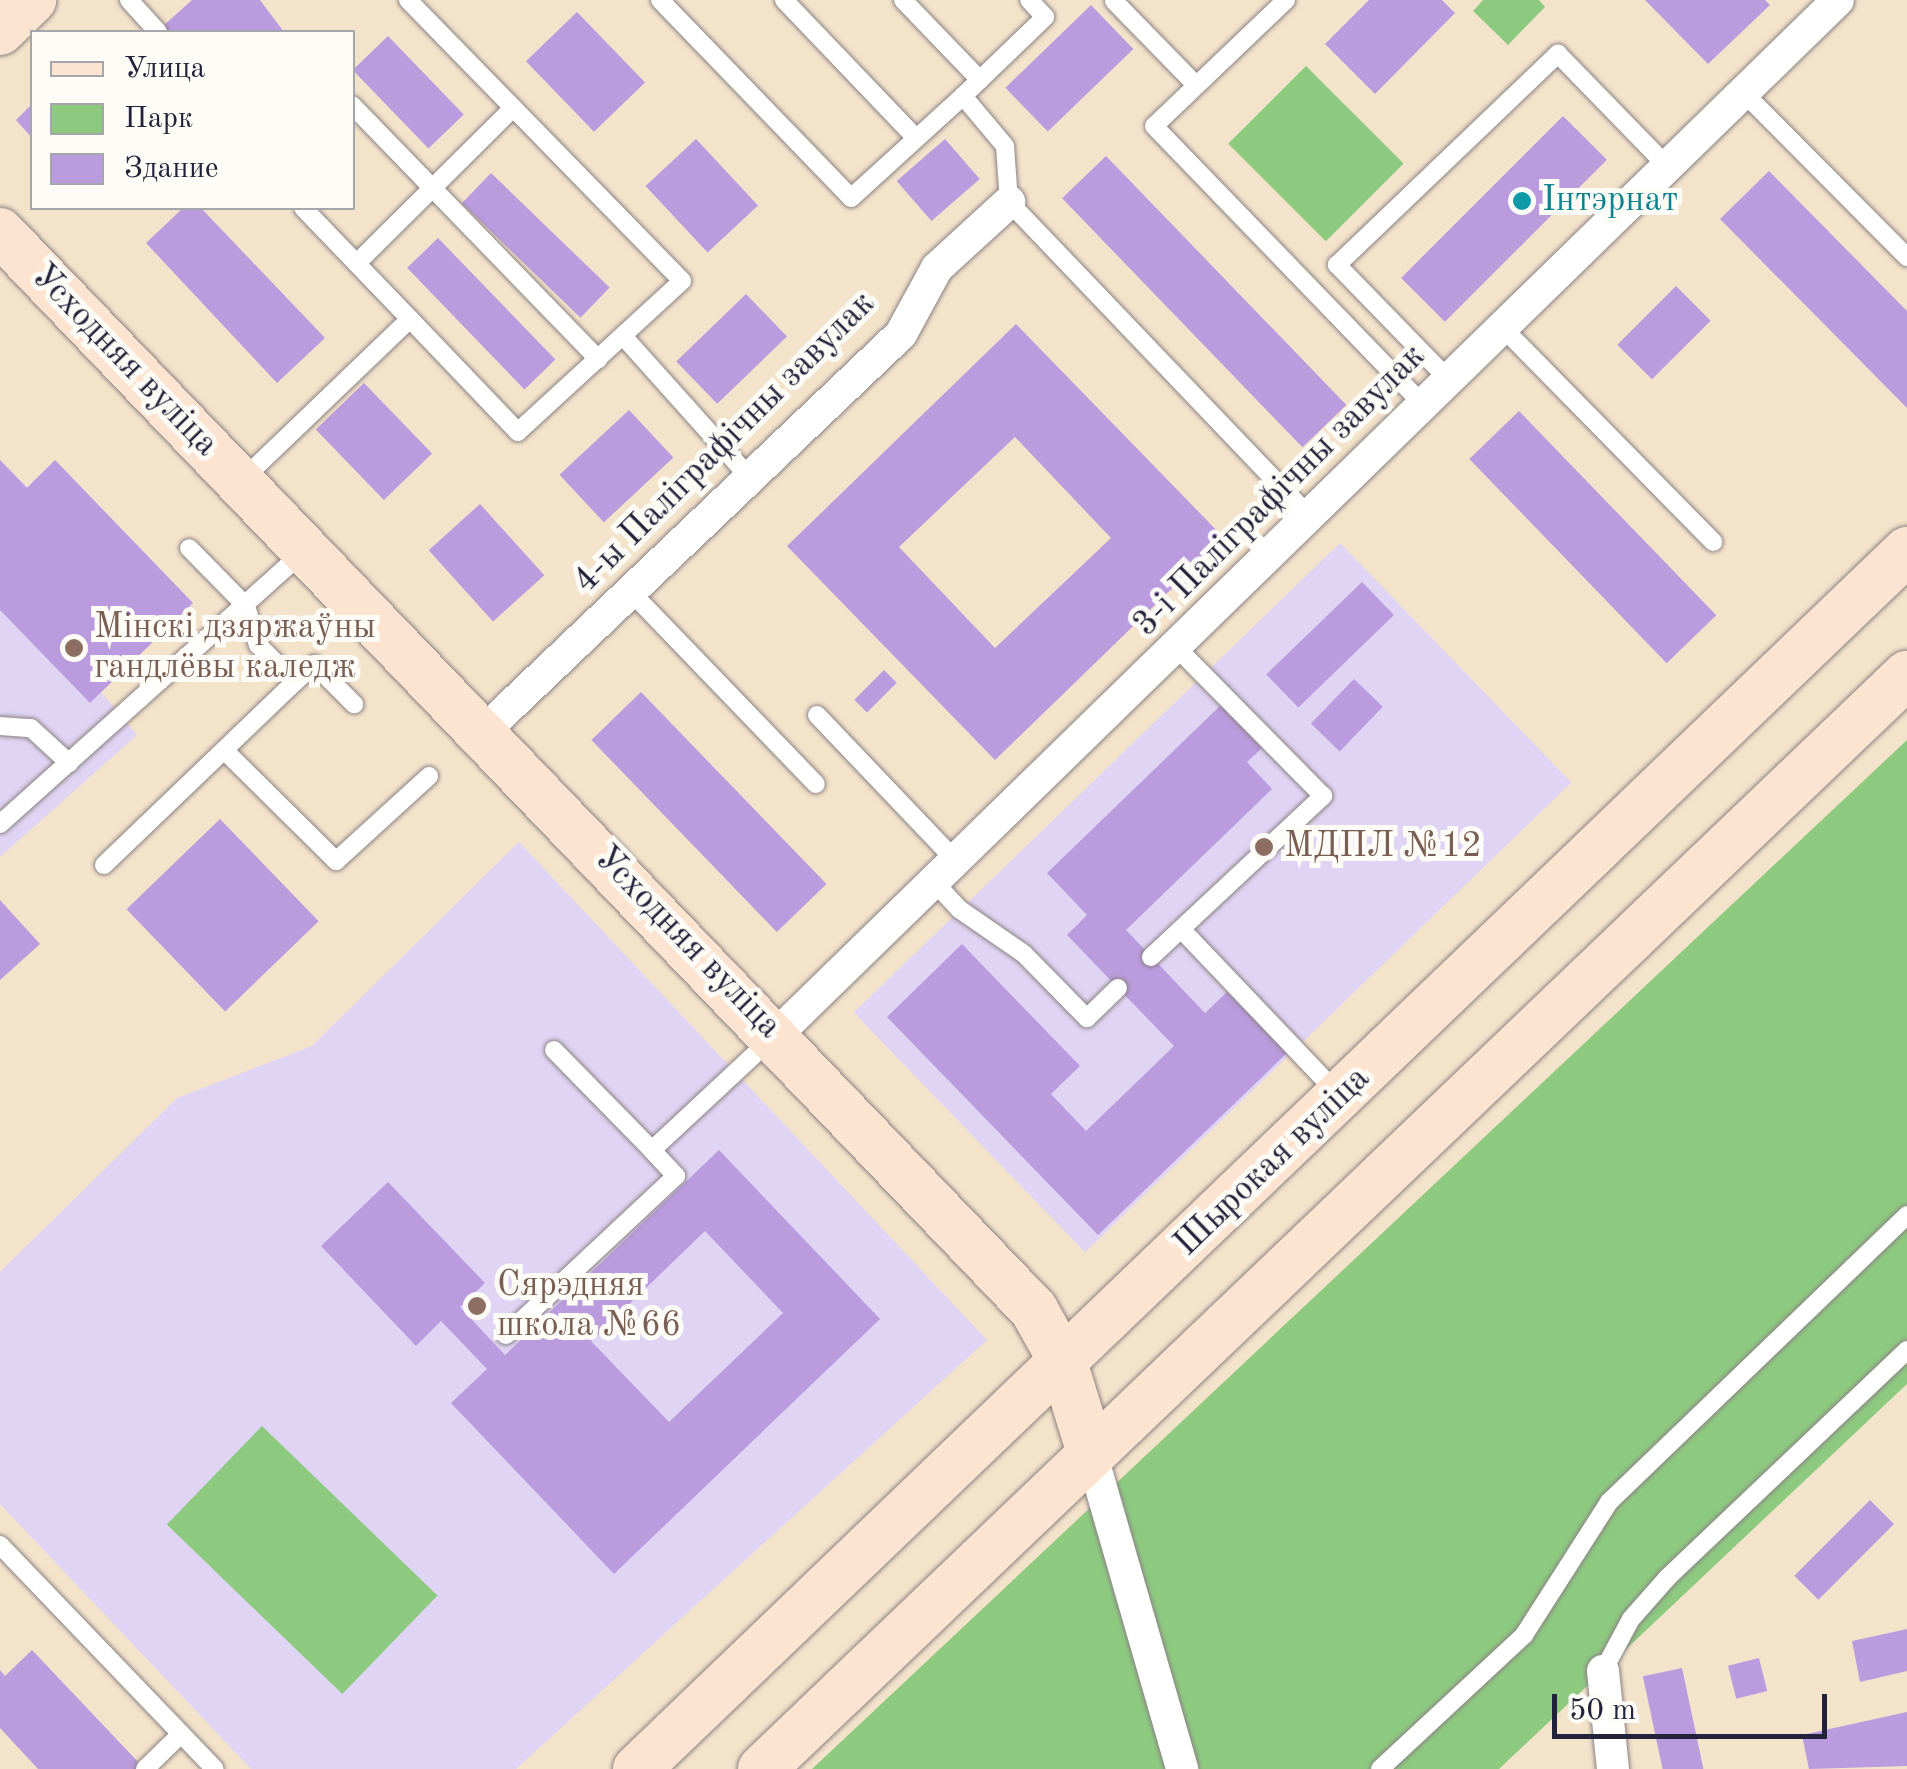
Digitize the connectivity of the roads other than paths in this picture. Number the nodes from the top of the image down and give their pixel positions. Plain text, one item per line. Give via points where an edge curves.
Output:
1 (32, 0) edge
2 (408, 0) edge
3 (660, 0) edge
4 (784, 0) edge
5 (903, 0) edge
6 (1029, 0) edge
7 (1286, 0) edge
8 (1838, 0) edge
9 (1114, 1) edge
10 (137, 3) edge
11 (157, 30) edge
12 (0, 31) edge
13 (980, 80) junction
14 (1196, 86) junction
15 (1742, 92) junction
16 (964, 96) junction
17 (355, 107) edge
18 (514, 108) junction
19 (916, 138) junction
20 (1666, 166) junction
21 (433, 188) junction
22 (1010, 202) junction
23 (305, 210) edge
24 (0, 232) edge
25 (1907, 258) edge
26 (356, 264) junction
27 (410, 319) junction
28 (1503, 328) junction
29 (624, 336) junction
30 (598, 359) junction
31 (1449, 380) junction
32 (1424, 406) junction
33 (750, 477) junction
34 (240, 482) junction
35 (1311, 519) junction
36 (1713, 542) dead end
37 (189, 548) dead end
38 (306, 548) junction
39 (1907, 551) edge
40 (630, 592) junction
41 (246, 606) junction
42 (1178, 648) junction
43 (1907, 675) edge
44 (295, 682) junction
45 (354, 704) dead end
46 (816, 715) dead end
47 (0, 726) edge
48 (484, 731) junction
49 (224, 750) junction
50 (69, 763) junction
51 (430, 776) dead end
52 (816, 784) dead end
53 (0, 824) edge
54 (104, 864) dead end
55 (946, 872) junction
56 (1181, 929) junction
57 (1151, 957) dead end
58 (1118, 988) dead end
59 (776, 1036) junction
60 (554, 1050) dead end
61 (1340, 1097) junction
62 (652, 1150) junction
63 (1907, 1215) edge
64 (506, 1335) dead end
65 (1907, 1350) edge
66 (1063, 1362) junction
67 (1091, 1453) junction
68 (3, 1553) edge
69 (1604, 1671) joint
70 (181, 1734) junction
71 (146, 1769) edge
72 (214, 1769) edge
73 (637, 1769) edge
74 (762, 1769) edge
75 (1182, 1769) edge
76 (1380, 1769) edge
77 (1613, 1769) edge

1 - 12 main road
2 - 18 lane
3 - 19 lane via 850,198
4 - 19 lane
5 - 13 lane
6 - 13 lane via 1046,17
7 - 14 lane
8 - 15 street, 3-і Паліграфічны завулак
9 - 14 lane
10 - 11 lane
13 - 16 lane
14 - 32 lane via 1154,126
15 - 20 street, 3-і Паліграфічны завулак
15 - 25 lane
16 - 19 lane
16 - 22 lane via 1005,146
17 - 21 lane
18 - 21 lane
18 - 29 lane via 682,281
20 - 28 street, 3-і Паліграфічны завулак
20 - 31 lane via 1558,54 1337,265
21 - 26 lane
21 - 30 lane
22 - 33 street, 4-ы Паліграфічны завулак via 937,268 900,334
22 - 35 lane
23 - 26 lane
24 - 34 main road, Усходняя вуліца
26 - 27 lane
27 - 30 lane via 518,432
27 - 34 lane
28 - 31 street, 3-і Паліграфічны завулак
28 - 36 lane
29 - 30 lane
29 - 33 lane
31 - 32 street, 3-і Паліграфічны завулак
32 - 35 street, 3-і Паліграфічны завулак
33 - 40 street, 4-ы Паліграфічны завулак
34 - 38 main road, Усходняя вуліца
35 - 42 street, 3-і Паліграфічны завулак
37 - 41 lane
38 - 41 lane
38 - 48 main road, Усходняя вуліца
39 - 61 main road, Шырокая вуліца
40 - 48 street, 4-ы Паліграфічны завулак
40 - 52 lane
41 - 44 lane via 258,645
41 - 50 lane
42 - 55 street, 3-і Паліграфічны завулак
42 - 56 lane via 1322,796
43 - 67 main road
44 - 45 lane via 314,664
44 - 49 lane
46 - 55 lane
47 - 50 lane via 31,728
48 - 59 main road, Усходняя вуліца
49 - 51 lane via 336,860
49 - 54 lane
50 - 53 lane
55 - 58 lane via 959,909 1024,954 1087,1018
55 - 59 street, 3-і Паліграфічны завулак
56 - 57 lane
56 - 61 lane
59 - 62 lane
59 - 66 main road, Усходняя вуліца via 1034,1310
60 - 62 lane
61 - 66 main road, Шырокая вуліца
62 - 64 lane via 676,1176
63 - 76 lane via 1609,1502 1524,1635
65 - 69 lane via 1668,1577 1631,1619
66 - 67 main road, Усходняя вуліца
66 - 73 main road, Шырокая вуліца
67 - 74 main road
67 - 75 street, Усходняя вуліца
68 - 70 lane
69 - 77 street
70 - 71 lane
70 - 72 lane

